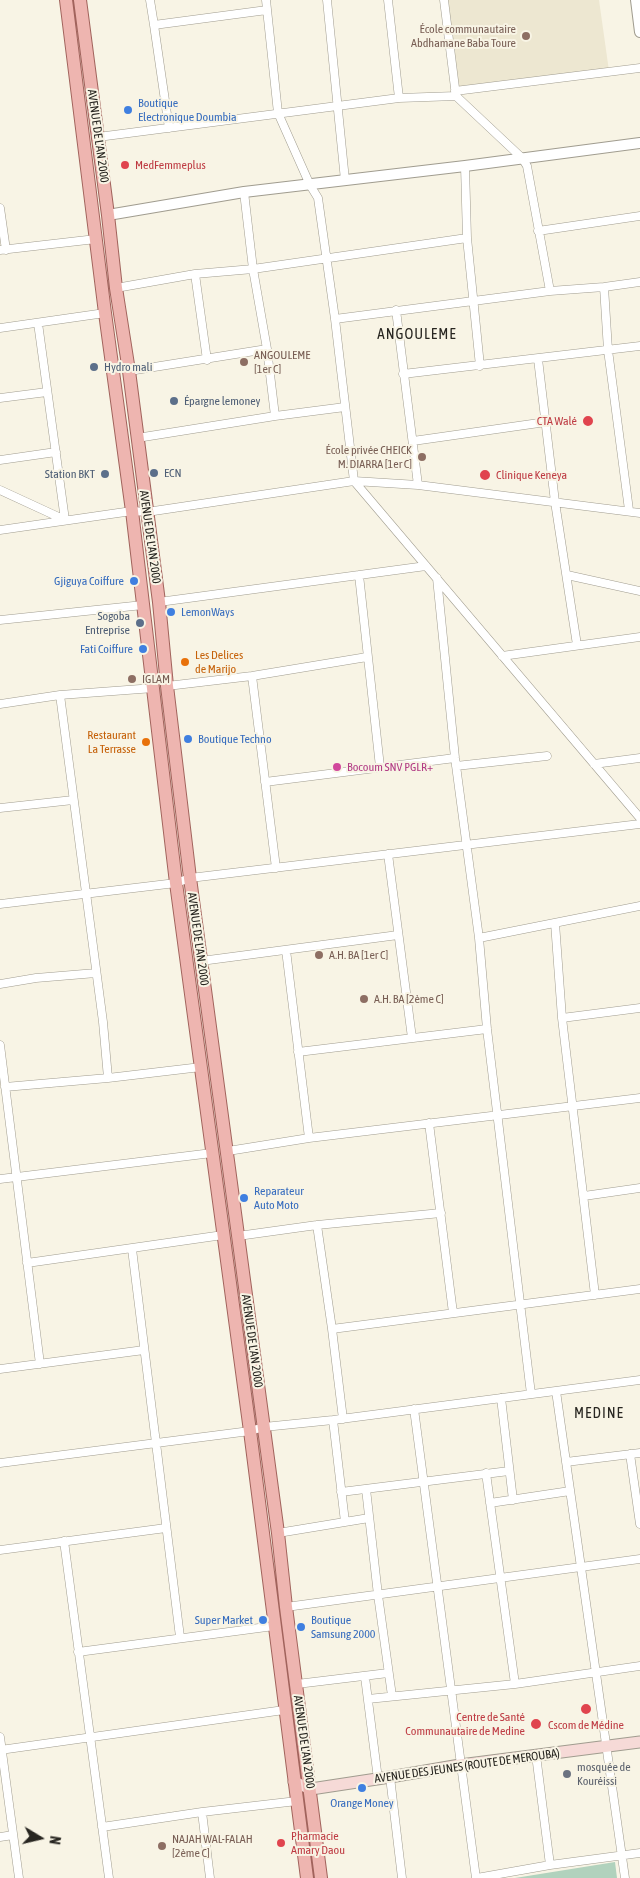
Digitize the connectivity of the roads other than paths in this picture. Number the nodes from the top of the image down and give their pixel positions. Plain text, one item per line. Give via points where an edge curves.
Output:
1 (66, 0) edge
2 (80, 0) edge
3 (150, 0) edge
4 (266, 0) edge
5 (327, 0) edge
6 (388, 0) edge
7 (444, 0) edge
8 (636, 0) edge
9 (267, 10) junction
10 (154, 25) junction
11 (640, 32) edge
12 (640, 68) edge
13 (456, 94) junction
14 (399, 98) junction
15 (338, 106) junction
16 (278, 113) junction
17 (169, 128) junction
18 (98, 137) junction
19 (640, 143) edge
20 (522, 158) junction
21 (465, 166) junction
22 (345, 180) junction
23 (310, 185) junction
24 (244, 192) junction
25 (0, 208) edge
26 (108, 214) junction
27 (640, 216) edge
28 (538, 231) junction
29 (467, 238) junction
30 (96, 239) junction
31 (3, 250) edge
32 (327, 258) junction
33 (253, 269) junction
34 (195, 274) junction
35 (640, 282) edge
36 (604, 287) junction
37 (116, 288) junction
38 (550, 291) junction
39 (474, 301) junction
40 (396, 310) junction
41 (105, 313) junction
42 (335, 319) junction
43 (38, 323) junction
44 (0, 328) edge
45 (640, 346) edge
46 (267, 349) junction
47 (608, 350) junction
48 (538, 359) junction
49 (207, 360) junction
50 (480, 366) junction
51 (129, 371) junction
52 (403, 374) junction
53 (47, 392) junction
54 (0, 398) edge
55 (345, 407) junction
56 (275, 416) junction
57 (546, 422) junction
58 (137, 438) junction
59 (413, 441) junction
60 (56, 452) junction
61 (0, 460) edge
62 (354, 481) junction
63 (418, 485) junction
64 (0, 490) edge
65 (556, 502) junction
66 (629, 510) junction
67 (132, 511) junction
68 (147, 512) junction
69 (640, 513) edge
70 (65, 520) junction
71 (0, 530) edge
72 (426, 566) junction
73 (358, 575) junction
74 (567, 575) junction
75 (437, 578) junction
76 (640, 591) edge
77 (158, 602) junction
78 (143, 605) junction
79 (0, 620) edge
80 (640, 637) edge
81 (577, 645) junction
82 (502, 656) junction
83 (367, 657) junction
84 (252, 676) junction
85 (160, 687) junction
86 (60, 696) junction
87 (0, 704) edge
88 (547, 756) dead end
89 (640, 758) edge
90 (456, 762) junction
91 (594, 764) junction
92 (380, 767) junction
93 (265, 782) junction
94 (73, 800) junction
95 (0, 808) edge
96 (640, 818) edge
97 (640, 824) edge
98 (466, 845) junction
99 (388, 854) junction
100 (276, 868) junction
101 (190, 878) junction
102 (176, 883) junction
103 (85, 894) junction
104 (0, 904) edge
105 (640, 906) edge
106 (555, 923) junction
107 (398, 935) junction
108 (479, 938) junction
109 (286, 950) junction
110 (201, 961) junction
111 (96, 973) junction
112 (0, 984) edge
113 (640, 1008) edge
114 (562, 1018) junction
115 (487, 1029) junction
116 (412, 1038) junction
117 (0, 1045) edge
118 (298, 1052) junction
119 (201, 1067) junction
120 (108, 1078) junction
121 (6, 1087) junction
122 (640, 1098) edge
123 (572, 1105) junction
124 (498, 1114) junction
125 (429, 1123) junction
126 (309, 1138) junction
127 (228, 1151) junction
128 (212, 1153) junction
129 (17, 1176) junction
130 (0, 1179) edge
131 (640, 1188) edge
132 (584, 1196) junction
133 (441, 1212) junction
134 (317, 1225) junction
135 (223, 1235) junction
136 (238, 1236) junction
137 (132, 1249) junction
138 (27, 1263) junction
139 (640, 1289) edge
140 (595, 1295) junction
141 (520, 1304) junction
142 (453, 1313) junction
143 (332, 1329) junction
144 (144, 1350) junction
145 (40, 1364) junction
146 (0, 1370) edge
147 (640, 1380) edge
148 (556, 1391) junction
149 (531, 1394) junction
150 (501, 1398) junction
151 (414, 1409) junction
152 (342, 1419) junction
153 (333, 1420) junction
154 (264, 1427) junction
155 (250, 1431) junction
156 (156, 1443) junction
157 (640, 1453) edge
158 (630, 1454) junction
159 (566, 1462) junction
160 (0, 1463) edge
161 (509, 1471) junction
162 (486, 1473) junction
163 (423, 1482) junction
164 (637, 1486) edge
165 (366, 1489) junction
166 (570, 1491) junction
167 (341, 1492) junction
168 (513, 1500) junction
169 (490, 1504) junction
170 (369, 1518) junction
171 (345, 1522) junction
172 (640, 1524) edge
173 (166, 1528) junction
174 (278, 1533) junction
175 (64, 1542) junction
176 (0, 1550) edge
177 (640, 1559) edge
178 (581, 1568) junction
179 (500, 1578) junction
180 (437, 1587) junction
181 (378, 1595) junction
182 (286, 1607) junction
183 (274, 1626) junction
184 (180, 1637) junction
185 (78, 1652) junction
186 (640, 1666) edge
187 (388, 1673) junction
188 (596, 1673) junction
189 (365, 1677) junction
190 (296, 1684) junction
191 (515, 1684) junction
192 (451, 1690) junction
193 (392, 1696) junction
194 (368, 1699) junction
195 (284, 1710) junction
196 (0, 1737) edge
197 (89, 1738) junction
198 (640, 1742) edge
199 (606, 1746) junction
200 (1, 1750) edge
201 (536, 1755) junction
202 (460, 1765) junction
203 (390, 1777) junction
204 (378, 1779) junction
205 (294, 1782) junction
206 (311, 1789) junction
207 (297, 1801) junction
208 (202, 1812) junction
209 (102, 1827) junction
210 (13, 1836) junction
211 (0, 1837) edge
212 (640, 1853) edge
213 (622, 1856) junction
214 (550, 1865) junction
215 (19, 1878) edge
216 (109, 1878) edge
217 (210, 1878) edge
218 (307, 1878) edge
219 (321, 1878) edge
220 (402, 1878) edge
221 (476, 1878) edge
222 (625, 1878) edge

1 - 30 main road, AVENUE DE L'AN 2000
2 - 18 main road, AVENUE DE L'AN 2000
3 - 10 street
4 - 9 street
5 - 15 street
6 - 14 street
7 - 13 street
8 - 11 street
9 - 10 street
9 - 16 street
10 - 17 street
12 - 13 street
13 - 14 street
13 - 20 street
14 - 15 street
15 - 16 street
15 - 22 street
16 - 17 street
16 - 23 street
17 - 18 street
18 - 26 main road, AVENUE DE L'AN 2000
19 - 20 street
20 - 21 street
20 - 28 street via 527,166
21 - 22 street
21 - 29 street
22 - 23 street
23 - 24 street
23 - 32 street via 318,198
24 - 26 street
24 - 33 street
25 - 31 street
26 - 37 main road, AVENUE DE L'AN 2000
27 - 28 street
28 - 38 street
29 - 32 street
29 - 39 street
30 - 31 street
30 - 41 main road, AVENUE DE L'AN 2000
32 - 33 street
32 - 42 street
33 - 34 street
33 - 46 street
34 - 37 street
34 - 49 street
35 - 36 street
36 - 38 street
36 - 47 street
37 - 51 main road, AVENUE DE L'AN 2000
38 - 39 street
39 - 40 street
39 - 50 street
40 - 42 street
40 - 52 street
41 - 43 street
41 - 67 main road, AVENUE DE L'AN 2000
42 - 55 street
43 - 44 street
43 - 53 street
45 - 47 street
46 - 49 street
46 - 56 street
47 - 48 street
47 - 66 street
48 - 50 street
48 - 57 street
49 - 51 street
50 - 52 street
51 - 58 main road, AVENUE DE L'AN 2000
52 - 59 street
53 - 54 street
53 - 60 street
55 - 56 street
55 - 62 street
56 - 58 street
57 - 59 street
57 - 65 street
58 - 68 main road, AVENUE DE L'AN 2000
59 - 63 street
60 - 61 street
60 - 70 street
62 - 63 street
62 - 68 street
62 - 72 street
63 - 65 street
64 - 70 street
65 - 66 street
65 - 74 street
66 - 69 street
67 - 68 street
67 - 70 street
67 - 78 main road, AVENUE DE L'AN 2000
68 - 77 main road, AVENUE DE L'AN 2000
70 - 71 street
72 - 73 street
72 - 75 street
73 - 77 street
73 - 83 street
74 - 76 street
74 - 81 street
75 - 82 street
75 - 90 street
77 - 85 main road, AVENUE DE L'AN 2000
78 - 79 street
78 - 85 main road, AVENUE DE L'AN 2000
80 - 81 street
81 - 82 street
82 - 91 street
83 - 84 street
83 - 92 street
84 - 85 street
84 - 93 street
85 - 86 street
85 - 101 main road, AVENUE DE L'AN 2000
85 - 102 main road, AVENUE DE L'AN 2000
86 - 87 street
86 - 94 street
88 - 90 street
89 - 91 street
90 - 92 street
90 - 98 street
91 - 96 street
92 - 93 street
93 - 100 street
94 - 95 street
94 - 103 street
97 - 98 street
98 - 99 street
98 - 108 street
99 - 100 street
99 - 107 street
100 - 101 street
101 - 102 street
101 - 110 main road, AVENUE DE L'AN 2000
102 - 103 street
102 - 119 main road, AVENUE DE L'AN 2000
103 - 104 street
103 - 111 street
105 - 106 street
106 - 108 street
106 - 114 street
107 - 109 street
107 - 116 street
108 - 115 street
109 - 110 street
109 - 118 street
110 - 127 main road, AVENUE DE L'AN 2000
111 - 112 street
111 - 120 street
113 - 114 street
114 - 123 street
115 - 116 street
115 - 124 street
116 - 118 street
117 - 121 street
118 - 126 street
119 - 120 street
119 - 128 main road, AVENUE DE L'AN 2000
120 - 121 street
121 - 129 street
122 - 123 street
123 - 124 street
123 - 132 street
124 - 125 street
124 - 141 street
125 - 126 street
125 - 133 street
126 - 127 street
127 - 136 main road, AVENUE DE L'AN 2000
128 - 129 street
128 - 135 main road, AVENUE DE L'AN 2000
129 - 130 street
129 - 138 street
131 - 132 street
132 - 140 street
133 - 134 street
133 - 142 street
134 - 136 street
134 - 143 street
135 - 137 street
135 - 155 main road, AVENUE DE L'AN 2000
136 - 154 main road, AVENUE DE L'AN 2000
137 - 138 street
137 - 144 street
138 - 145 street
139 - 140 street
140 - 141 street
141 - 142 street
141 - 149 street
142 - 143 street
143 - 152 street
144 - 145 street
144 - 156 street
145 - 146 street
147 - 148 street
148 - 149 street
148 - 159 street
149 - 150 street
150 - 151 street
150 - 161 street
151 - 152 street
151 - 163 street
152 - 153 street
153 - 154 street
153 - 167 street
154 - 155 street
154 - 174 main road, AVENUE DE L'AN 2000
155 - 156 street
155 - 183 main road, AVENUE DE L'AN 2000
156 - 160 street
156 - 173 street
157 - 158 street
158 - 159 street
158 - 164 street
159 - 166 street
161 - 162 street
161 - 168 street
162 - 163 street
162 - 169 street
163 - 165 street
163 - 180 street
164 - 172 street
165 - 167 street
165 - 170 street
166 - 168 street
166 - 178 street
167 - 171 street
168 - 169 street
169 - 179 street
170 - 171 street
170 - 181 street
171 - 174 street
173 - 175 street
173 - 184 street
174 - 182 main road, AVENUE DE L'AN 2000
175 - 176 street
175 - 185 street
177 - 178 street
178 - 179 street
178 - 188 street
179 - 180 street
179 - 191 street
180 - 181 street
180 - 192 street
181 - 182 street
181 - 187 street
182 - 190 main road, AVENUE DE L'AN 2000
183 - 184 street
183 - 195 main road, AVENUE DE L'AN 2000
184 - 185 street
185 - 197 street
186 - 188 street
187 - 189 street
187 - 193 street
188 - 191 street
188 - 199 street
189 - 190 street
189 - 194 street
190 - 206 main road, AVENUE DE L'AN 2000
191 - 192 street
192 - 193 street
192 - 202 street
193 - 194 street
194 - 204 street
195 - 197 street
195 - 205 main road, AVENUE DE L'AN 2000
196 - 200 street
197 - 200 street
197 - 209 street
198 - 199 main road, AVENUE DES JEUNES (ROUTE DE MEROUBA)
199 - 201 main road, AVENUE DES JEUNES (ROUTE DE MEROUBA)
199 - 213 street
200 - 210 street
201 - 202 main road, AVENUE DES JEUNES (ROUTE DE MEROUBA)
201 - 214 street
202 - 203 main road, AVENUE DES JEUNES (ROUTE DE MEROUBA)
202 - 221 street
203 - 204 main road, AVENUE DES JEUNES (ROUTE DE MEROUBA)
203 - 220 street
204 - 206 main road, AVENUE DES JEUNES (ROUTE DE MEROUBA)
205 - 206 main road
205 - 207 main road, AVENUE DE L'AN 2000
206 - 219 main road, AVENUE DE L'AN 2000
207 - 208 street
207 - 218 main road, AVENUE DE L'AN 2000
208 - 209 street
208 - 217 street
209 - 216 street
210 - 211 street
210 - 215 street
212 - 213 street
213 - 214 street
213 - 222 street
214 - 221 street

